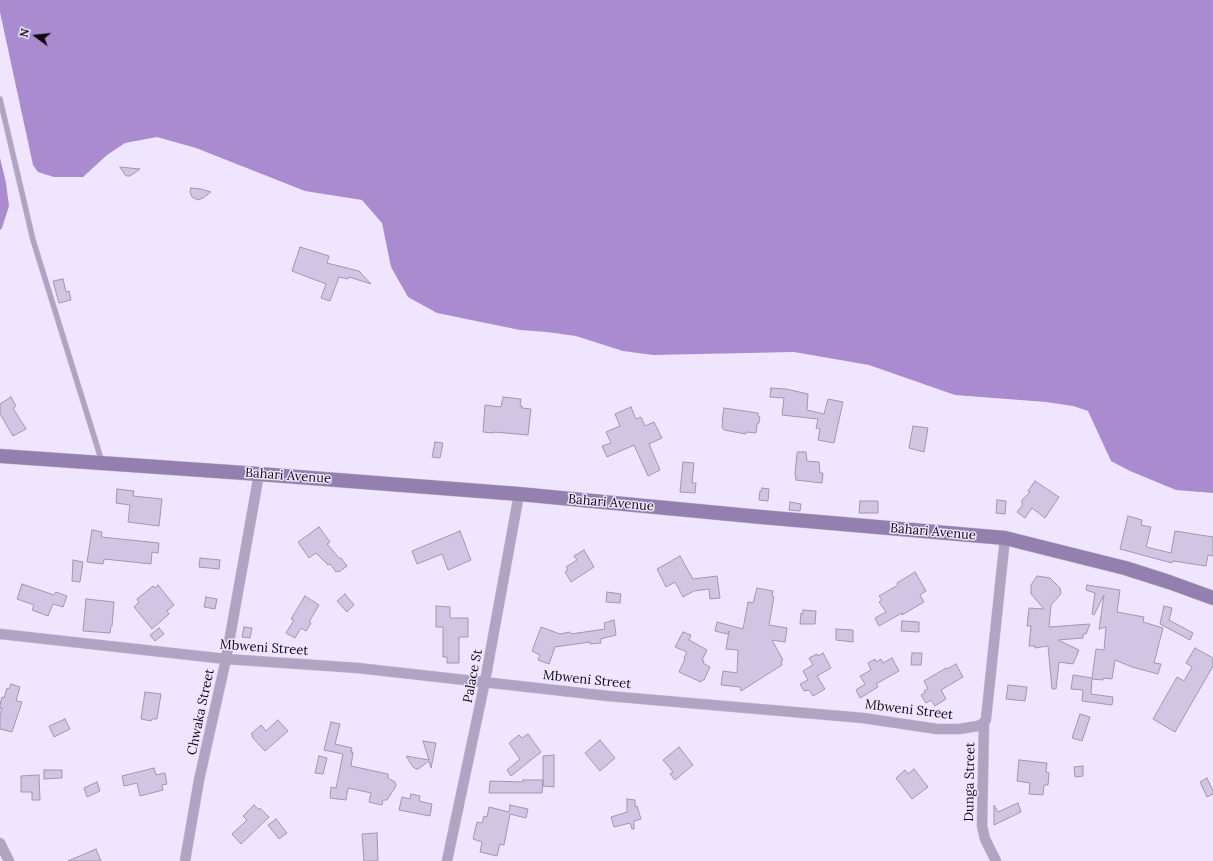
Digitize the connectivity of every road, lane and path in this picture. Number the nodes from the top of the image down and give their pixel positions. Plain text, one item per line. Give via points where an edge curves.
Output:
1 (0, 99) edge
2 (0, 456) edge
3 (102, 463) junction
4 (259, 474) junction
5 (519, 494) junction
6 (1005, 538) junction
7 (1213, 598) edge
8 (0, 634) edge
9 (226, 659) junction
10 (485, 681) junction
11 (984, 723) junction
12 (0, 843) edge
13 (9, 861) edge
14 (185, 861) edge
15 (447, 861) edge
16 (996, 861) edge

1 - 3 lane via 33,240
2 - 3 street, Bahari Avenue
3 - 4 street, Bahari Avenue
4 - 5 street, Bahari Avenue
4 - 9 street, Chwaka Street
5 - 6 street, Bahari Avenue
5 - 10 street, Palace St
6 - 7 street, Bahari Avenue via 1125,568
6 - 11 street
8 - 9 street, Mbweni Street
9 - 10 street, Mbweni Street via 358,668
9 - 14 street, Chwaka Street
10 - 11 street, Mbweni Street via 608,696 863,718 937,729 972,728
10 - 15 street, Palace St
11 - 16 street, Dunga Street via 982,826 985,839
12 - 13 street

